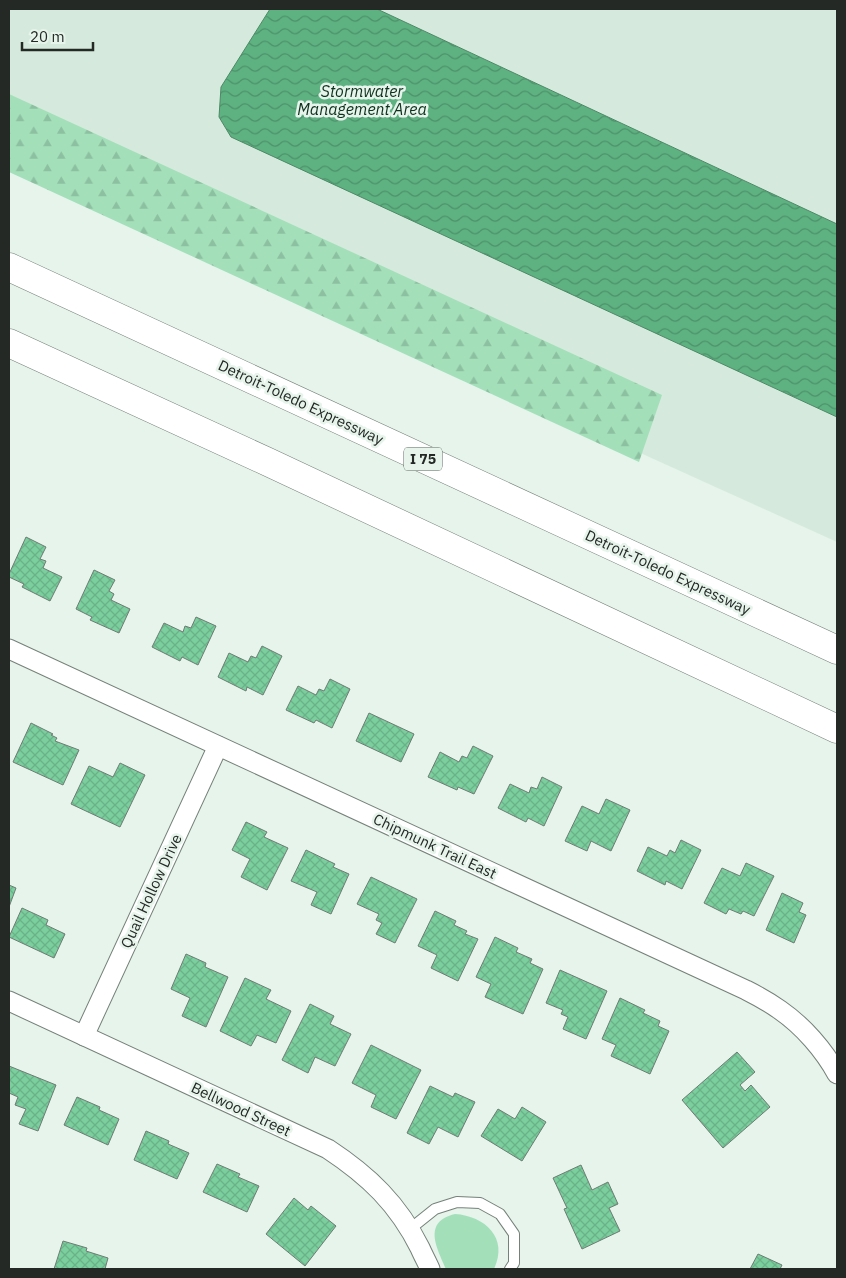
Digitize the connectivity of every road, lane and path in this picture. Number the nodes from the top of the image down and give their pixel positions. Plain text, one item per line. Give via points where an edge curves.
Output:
1 (9, 268) edge
2 (9, 343) edge
3 (9, 649) edge
4 (837, 650) edge
5 (837, 729) edge
6 (218, 746) junction
7 (9, 1001) edge
8 (84, 1036) junction
9 (831, 1052) edge
10 (837, 1074) edge
11 (410, 1229) junction
12 (430, 1269) edge
13 (510, 1269) edge

1 - 4 highway, Detroit-Toledo Expressway / I 75
2 - 5 highway
3 - 6 street, Chipmunk Trail East
6 - 8 street, Quail Hollow Drive
6 - 9 street, Chipmunk Trail East via 746,990 781,1010
7 - 8 street, Bellwood Street
8 - 11 street, Bellwood Street via 328,1149 356,1167 386,1196
9 - 10 street, Chipmunk Trail East
11 - 12 street, Bellwood Street
11 - 13 lane via 435,1209 457,1202 480,1203 500,1214 514,1234 514,1264

